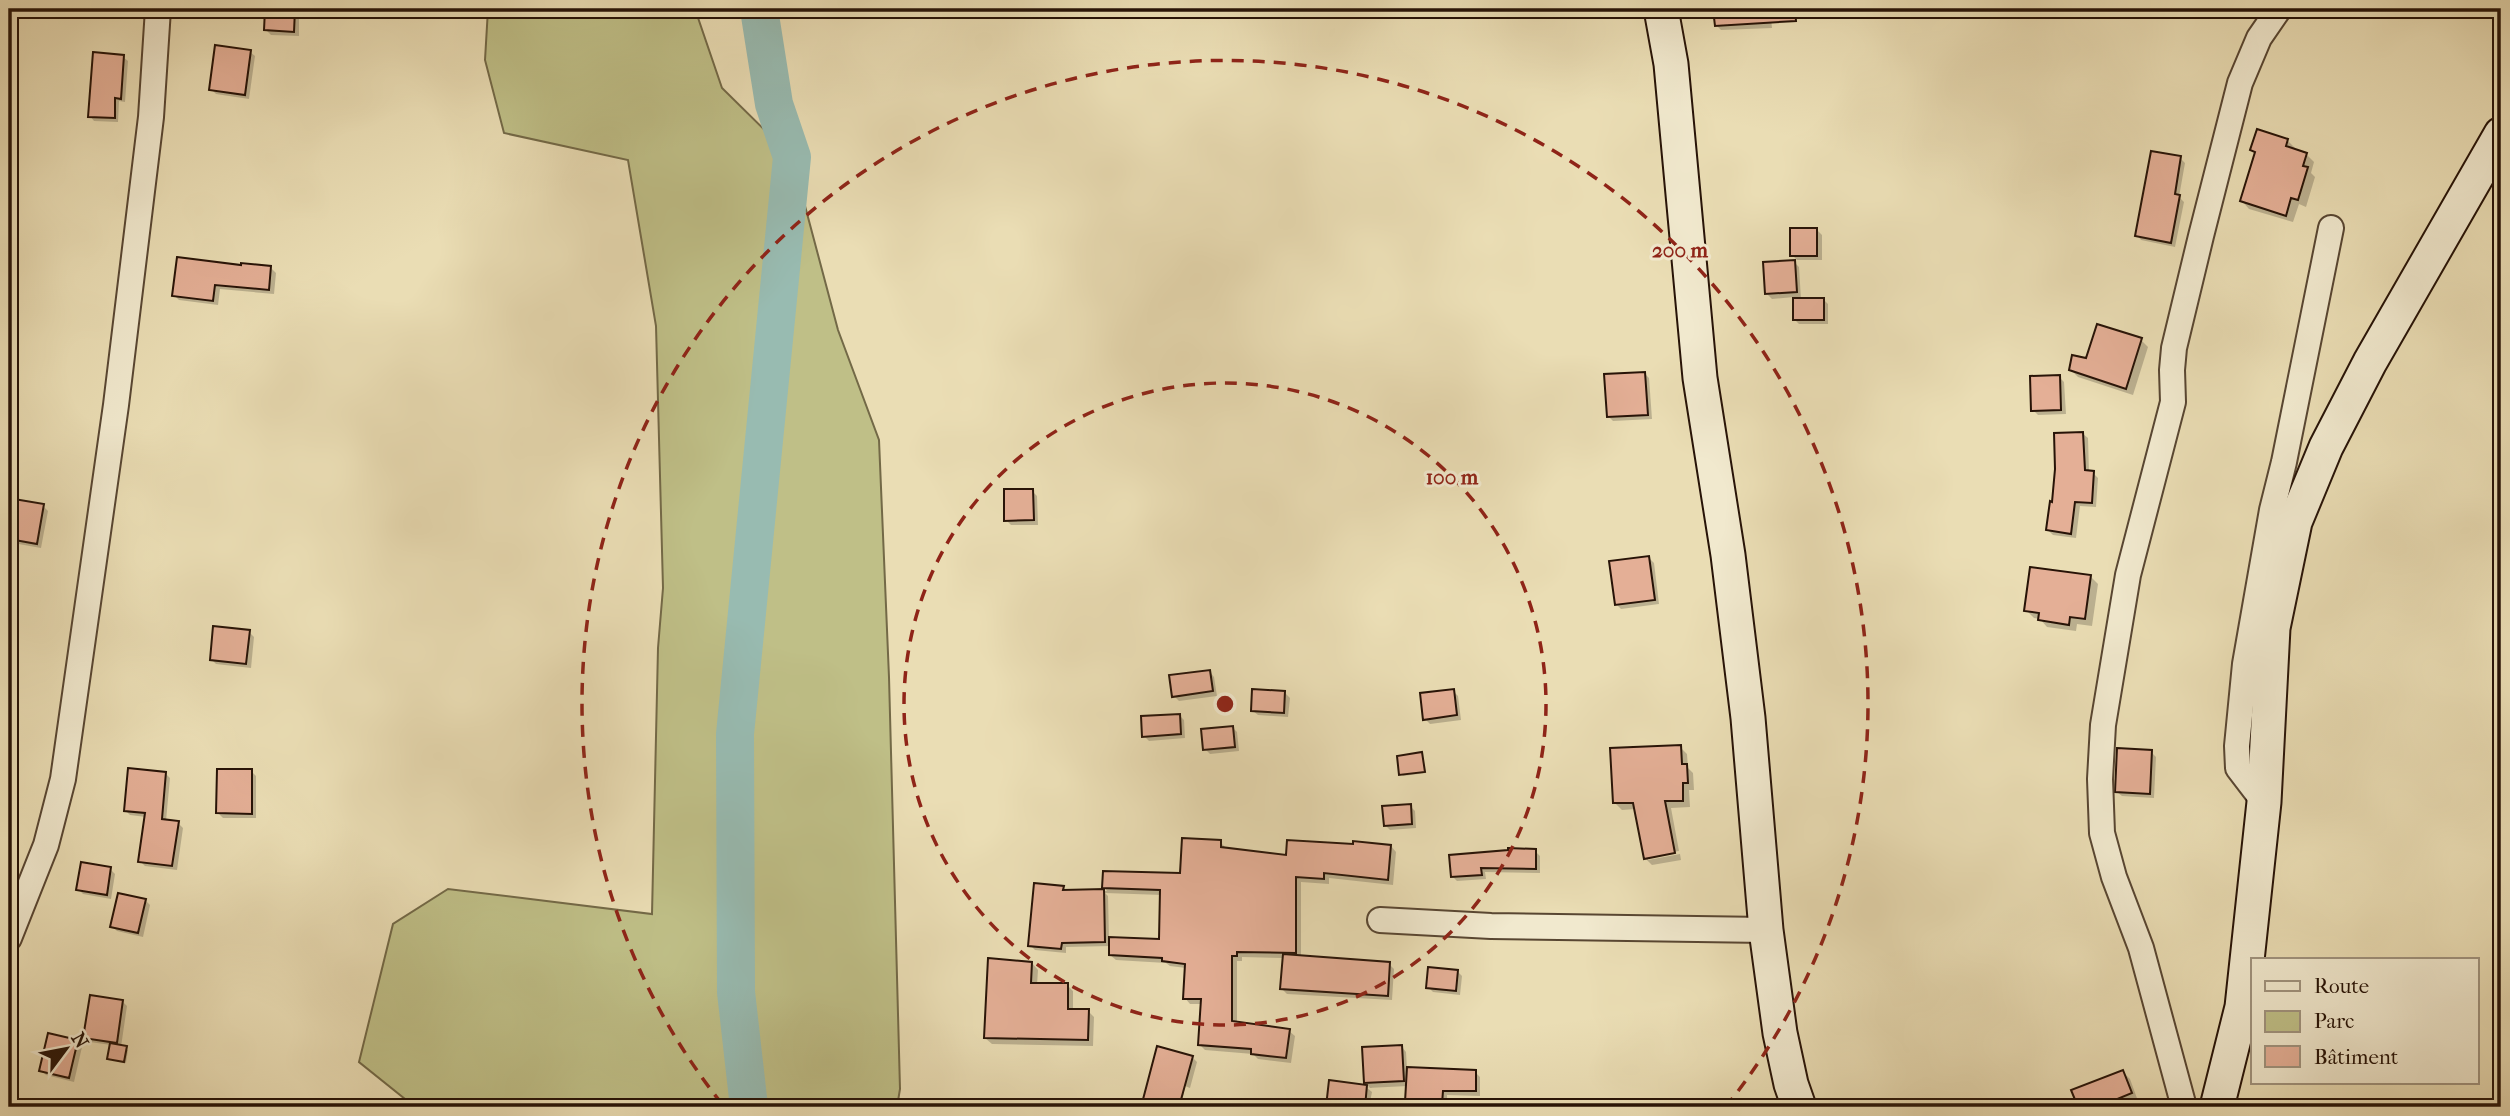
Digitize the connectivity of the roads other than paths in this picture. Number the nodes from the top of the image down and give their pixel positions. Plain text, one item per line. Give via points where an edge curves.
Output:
1 (158, 9) edge
2 (1661, 9) edge
3 (2279, 9) edge
4 (2501, 134) edge
5 (2332, 228) dead end
6 (2264, 802) junction
7 (1381, 920) dead end
8 (1766, 930) junction
9 (9, 938) edge
10 (1800, 1107) edge
11 (2184, 1107) edge
12 (2217, 1107) edge

1 - 9 street via 152,117 65,768 46,845
2 - 8 street via 1671,64 1700,378 1748,718
3 - 11 street via 2259,38 2240,83 2201,236 2174,348 2173,402 2131,562 2103,725 2102,833 2141,948
4 - 6 street via 2370,362 2326,447 2295,522 2273,628
5 - 6 street via 2272,510 2245,664 2238,768
6 - 12 street via 2242,1007
7 - 8 street
8 - 10 street via 1783,1046

